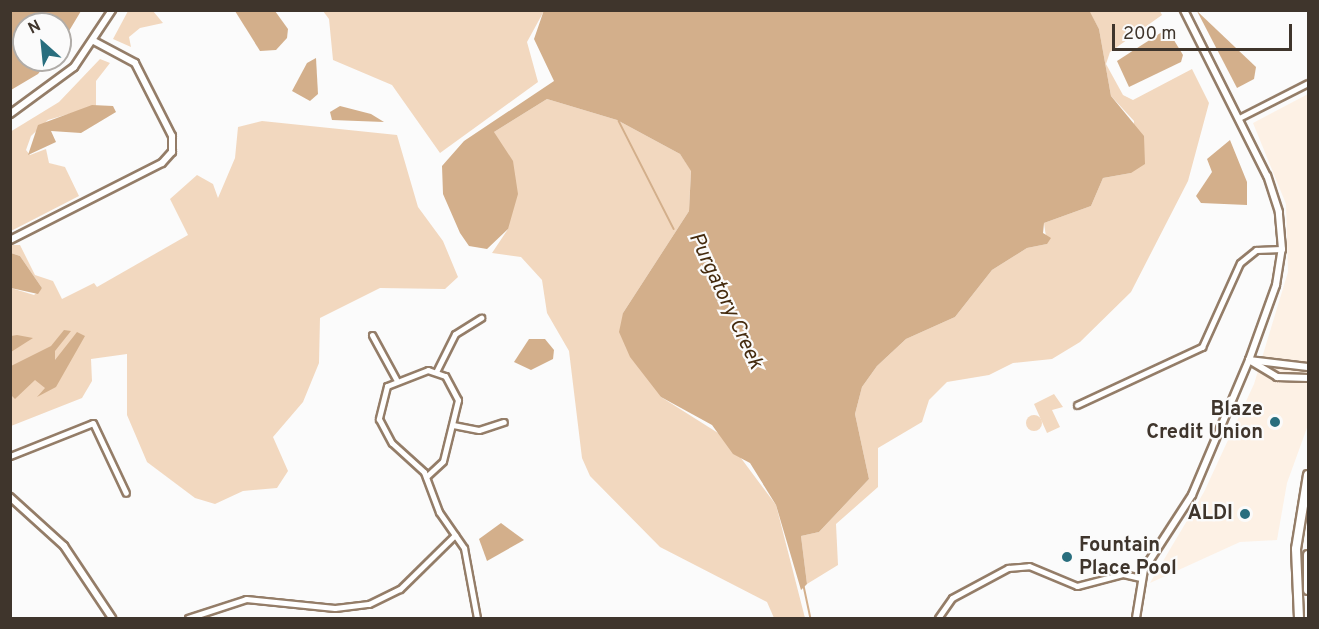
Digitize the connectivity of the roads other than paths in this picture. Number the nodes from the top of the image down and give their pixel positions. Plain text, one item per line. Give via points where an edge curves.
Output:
1 (112, 10) edge
2 (1184, 10) edge
3 (94, 41) junction
4 (1308, 83) edge
5 (10, 114) edge
6 (1239, 118) junction
7 (10, 240) edge
8 (1282, 249) junction
9 (481, 318) dead end
10 (372, 334) dead end
11 (1249, 360) junction
12 (1308, 367) edge
13 (436, 372) junction
14 (1308, 378) edge
15 (396, 380) junction
16 (1077, 405) dead end
17 (504, 422) dead end
18 (453, 425) junction
19 (10, 456) edge
20 (1308, 475) edge
21 (426, 477) junction
22 (126, 493) dead end
23 (10, 497) edge
24 (455, 535) junction
25 (1308, 555) edge
26 (1141, 578) junction
27 (1308, 590) edge
28 (112, 618) edge
29 (188, 618) edge
30 (477, 618) edge
31 (938, 618) edge
32 (1136, 618) edge
33 (1299, 618) edge

1 - 3 street
2 - 6 street
3 - 5 street via 57,83
3 - 7 street via 135,63 172,136 172,152 162,163
4 - 6 street
6 - 8 street via 1274,194
8 - 11 street via 1276,285
8 - 16 street via 1256,250 1240,263 1202,347
9 - 13 street via 455,334
10 - 15 street
11 - 12 street
11 - 14 street via 1277,377
11 - 26 street via 1192,495
13 - 15 street via 419,370
13 - 18 street via 456,391
15 - 21 street via 379,402 382,428
17 - 18 street via 479,430
18 - 21 street via 443,461
19 - 22 street via 93,423 102,432
20 - 33 main road via 1296,549
21 - 24 street
23 - 28 street via 64,546
24 - 29 street via 400,589 369,604 335,608 246,599
24 - 30 street via 468,559
25 - 27 main road
26 - 31 street via 1123,574 1077,586 1029,566 1008,567 952,598
26 - 32 street

